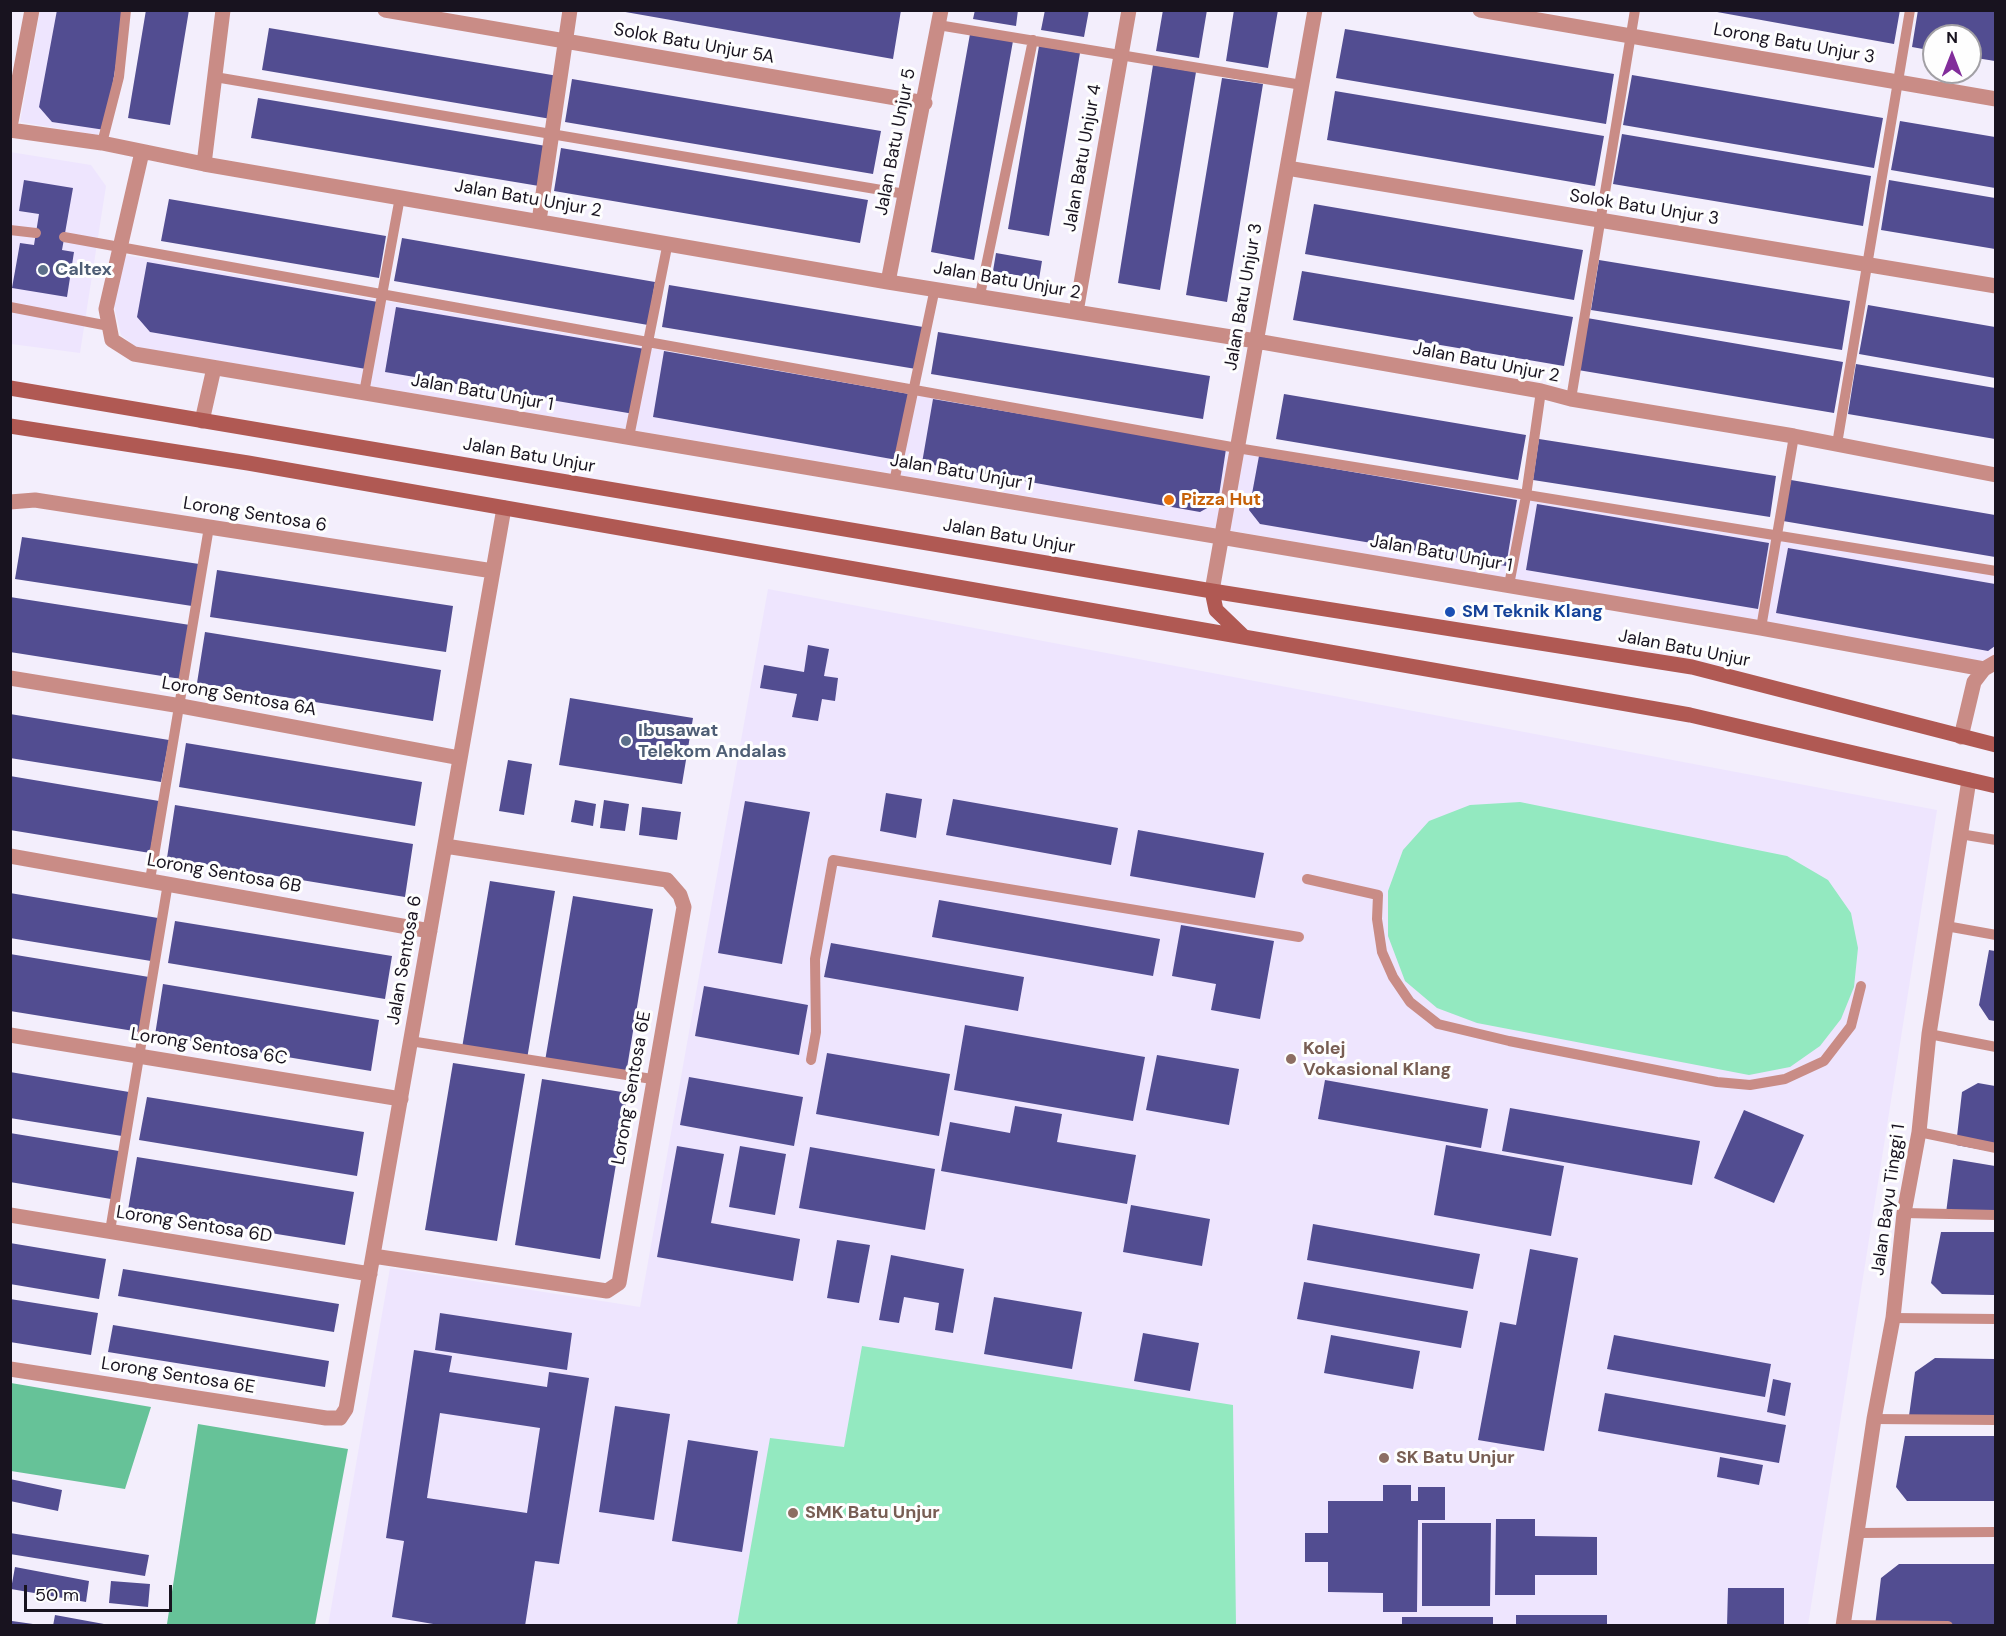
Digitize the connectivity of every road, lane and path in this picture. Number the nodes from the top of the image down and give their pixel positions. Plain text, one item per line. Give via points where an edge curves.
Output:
1 (32, 10) edge
2 (126, 10) edge
3 (224, 10) edge
4 (385, 10) edge
5 (570, 10) edge
6 (1129, 10) edge
7 (1315, 10) edge
8 (1479, 10) edge
9 (1635, 10) edge
10 (1911, 10) edge
11 (939, 18) edge
12 (1631, 36) junction
13 (1033, 40) junction
14 (566, 41) junction
15 (1121, 55) junction
16 (215, 77) junction
17 (1897, 81) junction
18 (1302, 85) junction
19 (1995, 99) edge
20 (925, 104) junction
21 (10, 129) edge
22 (552, 134) junction
23 (102, 143) junction
24 (142, 152) junction
25 (204, 164) junction
26 (1287, 168) junction
27 (905, 194) junction
28 (400, 197) junction
29 (539, 220) junction
30 (1600, 220) junction
31 (10, 230) edge
32 (36, 233) dead end
33 (64, 237) dead end
34 (668, 242) junction
35 (118, 249) junction
36 (1868, 265) junction
37 (888, 282) junction
38 (1995, 286) edge
39 (935, 288) junction
40 (980, 295) junction
41 (382, 296) junction
42 (10, 307) edge
43 (1076, 312) junction
44 (110, 326) junction
45 (1256, 341) junction
46 (648, 342) junction
47 (214, 368) junction
48 (10, 388) edge
49 (915, 391) junction
50 (1541, 391) junction
51 (364, 393) junction
52 (1571, 399) junction
53 (202, 421) junction
54 (10, 426) edge
55 (1794, 436) junction
56 (629, 437) junction
57 (1837, 444) junction
58 (1237, 448) junction
59 (1995, 475) edge
60 (894, 482) junction
61 (1526, 496) junction
62 (10, 502) edge
63 (504, 508) junction
64 (208, 527) junction
65 (1221, 536) junction
66 (1776, 536) junction
67 (493, 571) junction
68 (1995, 571) edge
69 (1509, 585) junction
70 (1212, 591) junction
71 (1761, 628) junction
72 (1244, 637) junction
73 (1990, 666) edge
74 (10, 678) edge
75 (181, 706) junction
76 (1961, 737) junction
77 (1995, 745) edge
78 (460, 758) junction
79 (1969, 780) junction
80 (1995, 786) edge
81 (1960, 834) junction
82 (1995, 840) edge
83 (445, 846) junction
84 (10, 856) edge
85 (1307, 879) dead end
86 (150, 880) junction
87 (168, 883) junction
88 (1946, 926) junction
89 (430, 930) junction
90 (1995, 935) edge
91 (1299, 937) dead end
92 (1861, 986) dead end
93 (1929, 1034) junction
94 (10, 1035) edge
95 (410, 1041) junction
96 (1995, 1047) edge
97 (139, 1055) junction
98 (811, 1060) dead end
99 (652, 1079) junction
100 (400, 1099) junction
101 (1919, 1132) junction
102 (1995, 1148) edge
103 (1904, 1214) junction
104 (10, 1215) edge
105 (1995, 1215) edge
106 (110, 1231) junction
107 (373, 1256) junction
108 (370, 1274) junction
109 (1893, 1318) junction
110 (1995, 1319) edge
111 (10, 1369) edge
112 (339, 1418) joint
113 (1874, 1419) junction
114 (1995, 1420) edge
115 (1995, 1532) edge
116 (1858, 1533) junction
117 (1843, 1625) edge
118 (1948, 1626) edge

1 - 21 street
2 - 23 lane via 119,77
3 - 16 street
4 - 14 street, Solok Batu Unjur 5A
5 - 14 street
6 - 15 street, Jalan Batu Unjur 4
7 - 18 street, Jalan Batu Unjur 3
8 - 12 street, Lorong Batu Unjur 3
9 - 12 lane
10 - 17 lane
11 - 13 lane
11 - 20 street, Jalan Batu Unjur 5
12 - 17 street, Lorong Batu Unjur 3
12 - 30 lane
13 - 15 lane
13 - 40 lane
14 - 20 street, Solok Batu Unjur 5A
14 - 22 street
15 - 18 lane
15 - 43 street, Jalan Batu Unjur 4
16 - 22 lane
16 - 25 street
17 - 19 street, Lorong Batu Unjur 3
17 - 36 lane
18 - 26 street, Jalan Batu Unjur 3
20 - 27 street, Jalan Batu Unjur 5
21 - 23 street, Jalan Batu Unjur 2
22 - 27 lane
22 - 29 street
23 - 24 street, Jalan Batu Unjur 2
24 - 25 street, Jalan Batu Unjur 2
24 - 35 street
25 - 28 street, Jalan Batu Unjur 2
26 - 30 street, Solok Batu Unjur 3
26 - 45 street, Jalan Batu Unjur 3
27 - 37 street, Jalan Batu Unjur 5
28 - 29 street, Jalan Batu Unjur 2
28 - 41 lane
29 - 34 street, Jalan Batu Unjur 2
30 - 36 street, Solok Batu Unjur 3
30 - 52 lane
31 - 32 lane
33 - 35 lane
34 - 37 street, Jalan Batu Unjur 2
34 - 46 lane
35 - 41 lane
35 - 44 street via 106,309
36 - 38 street, Solok Batu Unjur 3
36 - 57 lane
37 - 39 street, Jalan Batu Unjur 2
39 - 40 street, Jalan Batu Unjur 2
39 - 49 lane
40 - 43 street, Jalan Batu Unjur 2
41 - 46 lane
41 - 51 lane
42 - 44 lane
43 - 45 street, Jalan Batu Unjur 2
44 - 47 street, Jalan Batu Unjur 1 via 112,340 134,354
45 - 50 street, Jalan Batu Unjur 2
45 - 58 street, Jalan Batu Unjur 3
46 - 49 lane
46 - 56 lane
47 - 51 street, Jalan Batu Unjur 1
47 - 53 street
48 - 53 main road, Jalan Batu Unjur
49 - 58 lane
49 - 60 lane
50 - 52 street, Jalan Batu Unjur 2
50 - 61 lane
51 - 56 street, Jalan Batu Unjur 1
52 - 55 street, Jalan Batu Unjur 2
53 - 70 main road, Jalan Batu Unjur
54 - 63 main road
55 - 57 street, Jalan Batu Unjur 2
55 - 66 lane
56 - 60 street, Jalan Batu Unjur 1
57 - 59 street, Jalan Batu Unjur 2
58 - 61 lane
58 - 65 street, Jalan Batu Unjur 3
60 - 65 street, Jalan Batu Unjur 1
61 - 66 lane
61 - 69 lane
62 - 64 street, Lorong Sentosa 6 via 34,500
63 - 67 street, Jalan Sentosa 6
63 - 72 main road
64 - 67 street, Lorong Sentosa 6
64 - 75 lane
65 - 69 street, Jalan Batu Unjur 1
65 - 70 street, Jalan Batu Unjur 3
66 - 68 lane
66 - 71 lane
67 - 78 street, Jalan Sentosa 6
69 - 71 street, Jalan Batu Unjur 1
70 - 72 main road via 1216,610
70 - 76 main road, Jalan Batu Unjur via 1692,667
71 - 73 street, Jalan Batu Unjur 1
72 - 79 main road via 1690,715
73 - 76 street via 1974,682
74 - 75 street, Lorong Sentosa 6A
75 - 78 street, Lorong Sentosa 6A
75 - 86 lane
76 - 77 main road, Jalan Batu Unjur
78 - 83 street, Jalan Sentosa 6
79 - 80 main road
79 - 81 street, Jalan Bayu Tinggi 1
81 - 82 lane
81 - 88 street, Jalan Bayu Tinggi 1
83 - 89 street, Jalan Sentosa 6
83 - 99 street, Lorong Sentosa 6E via 667,880 675,887 684,907
84 - 86 street, Lorong Sentosa 6B
85 - 92 lane via 1378,895 1382,952 1393,977 1410,1002 1438,1023 1717,1082 1750,1084 1785,1079 1824,1061 1851,1026
86 - 87 street, Lorong Sentosa 6B
87 - 89 street, Lorong Sentosa 6B
87 - 97 lane
88 - 90 lane
88 - 93 street, Jalan Bayu Tinggi 1
89 - 95 street, Jalan Sentosa 6
91 - 98 lane via 833,860 815,959 816,1032
93 - 96 lane
93 - 101 street, Jalan Bayu Tinggi 1
94 - 97 street, Lorong Sentosa 6C
95 - 99 lane
95 - 100 street, Jalan Sentosa 6
97 - 100 street, Lorong Sentosa 6C
97 - 106 lane
99 - 107 street, Lorong Sentosa 6E via 619,1283 615,1287 607,1291
100 - 107 street, Jalan Sentosa 6
101 - 102 lane
101 - 103 street, Jalan Bayu Tinggi 1
103 - 105 lane
103 - 109 street, Jalan Bayu Tinggi 1
104 - 106 street, Lorong Sentosa 6D
106 - 108 street, Lorong Sentosa 6D
107 - 108 street, Jalan Sentosa 6
108 - 112 street, Jalan Sentosa 6 via 346,1409
109 - 110 lane
109 - 113 street, Jalan Bayu Tinggi 1
111 - 112 street, Lorong Sentosa 6E
113 - 114 lane
113 - 116 street, Jalan Bayu Tinggi 1
115 - 116 lane
116 - 117 street, Jalan Bayu Tinggi 1
117 - 118 lane

